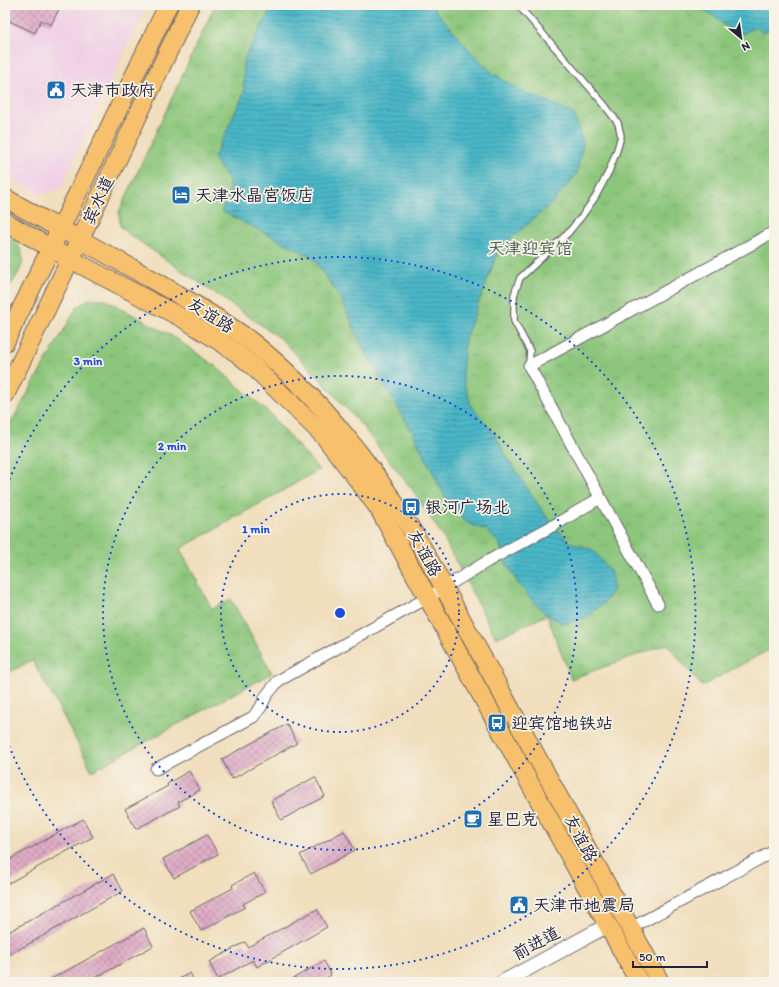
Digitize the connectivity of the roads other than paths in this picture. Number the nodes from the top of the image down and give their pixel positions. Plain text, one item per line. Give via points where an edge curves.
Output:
1 (168, 5) edge
2 (190, 5) edge
3 (518, 5) edge
4 (5, 198) edge
5 (5, 222) edge
6 (61, 229) junction
7 (774, 232) edge
8 (80, 239) junction
9 (51, 248) junction
10 (70, 259) junction
11 (5, 342) edge
12 (529, 366) junction
13 (5, 395) edge
14 (600, 498) junction
15 (444, 588) junction
16 (427, 598) junction
17 (658, 604) dead end
18 (156, 769) dead end
19 (774, 851) edge
20 (610, 928) junction
21 (631, 928) junction
22 (503, 982) edge
23 (518, 982) edge
24 (639, 982) edge
25 (660, 982) edge

1 - 6 main road, 宾水道
2 - 8 main road, 宾水道
3 - 12 lane via 603,103 618,123 621,136 609,171 582,216 568,233 520,278 514,295 514,321 530,351
4 - 6 main road, 友谊路
5 - 9 main road, 友谊路
6 - 8 main road, 友谊路
6 - 9 main road, 宾水道
7 - 12 street
8 - 10 main road, 宾水道
8 - 15 main road, 友谊路 via 223,322 272,359 340,429 366,462 402,513
9 - 10 main road, 友谊路
9 - 11 main road, 宾水道
10 - 13 main road, 宾水道
10 - 16 main road, 友谊路 via 184,319 221,342 260,372 324,436 361,484 378,509
12 - 14 street
14 - 15 street
14 - 17 street
15 - 16 street
15 - 21 main road, 友谊路
16 - 18 street via 278,681 253,716
16 - 20 main road, 友谊路
19 - 21 street
20 - 22 street, 前进道
20 - 23 street, 前进道
20 - 24 main road, 友谊路
21 - 25 main road, 友谊路

